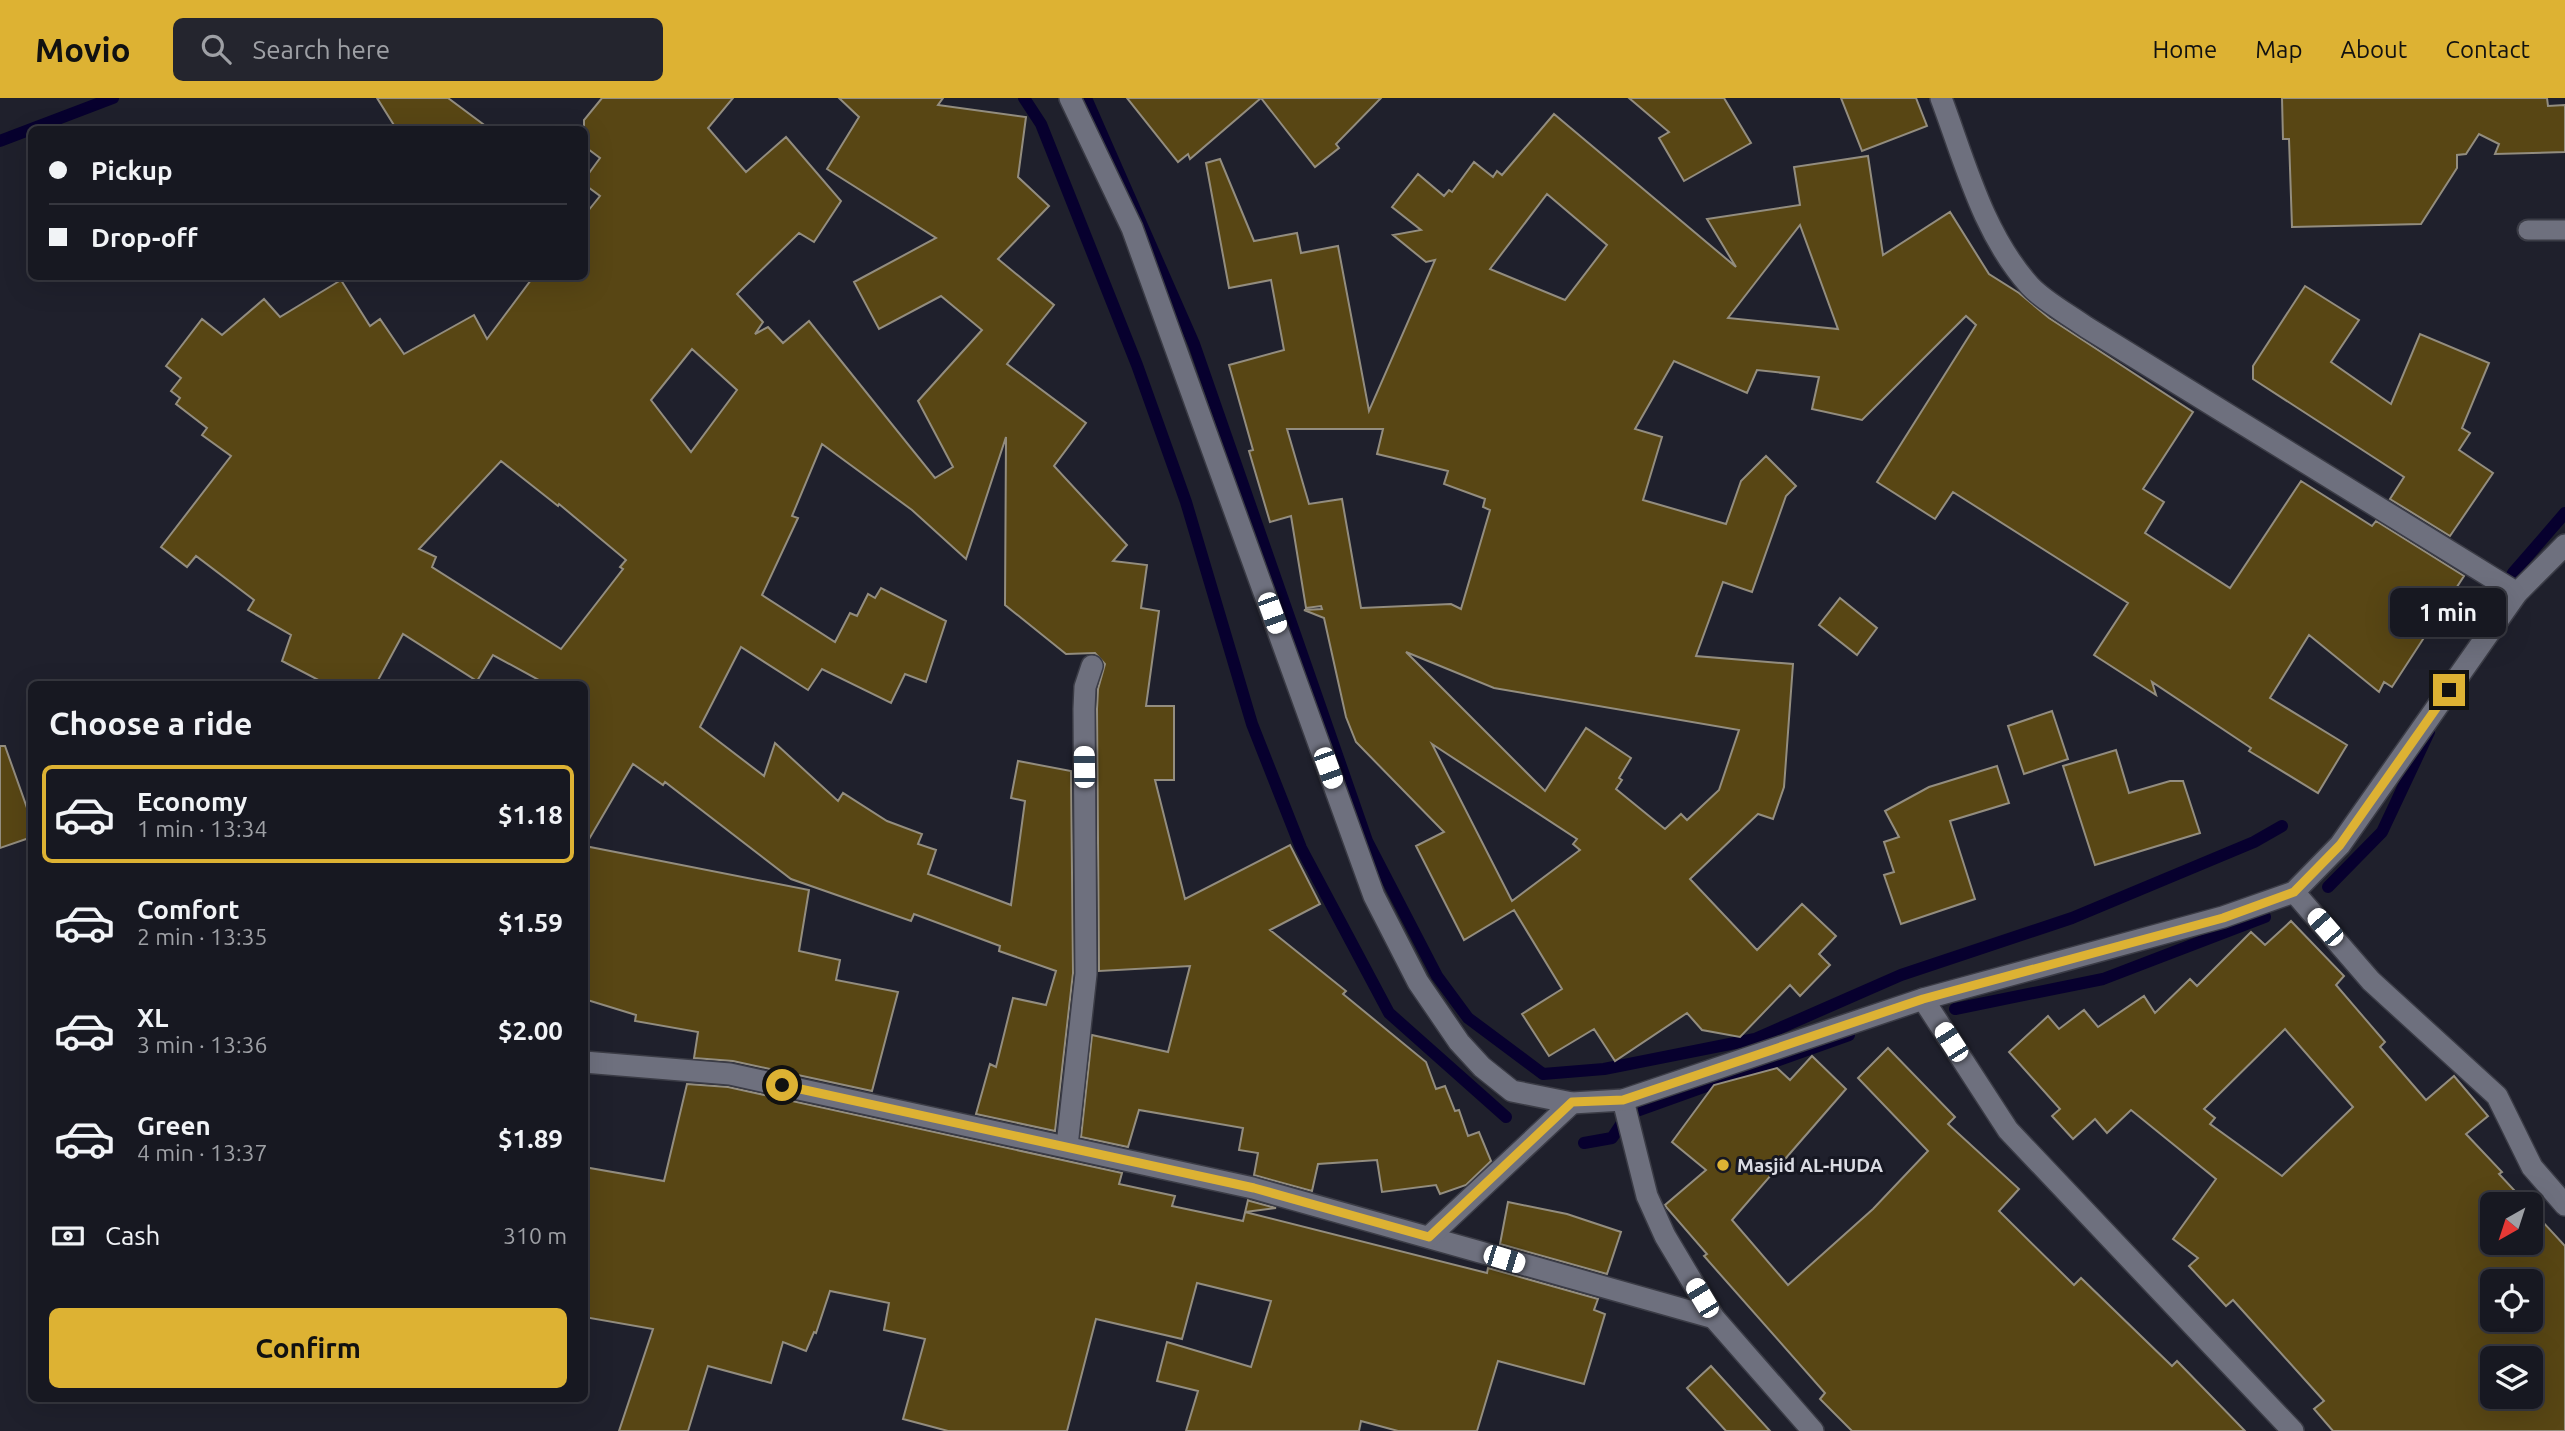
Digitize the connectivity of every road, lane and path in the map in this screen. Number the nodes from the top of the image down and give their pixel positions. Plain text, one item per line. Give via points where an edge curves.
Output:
1 (1070, 98) edge
2 (1941, 98) edge
3 (2528, 230) dead end
4 (2565, 230) edge
5 (2565, 545) edge
6 (2517, 593) junction
7 (1092, 666) dead end
8 (2294, 892) junction
9 (1923, 999) junction
10 (588, 1062) edge
11 (1623, 1100) junction
12 (1572, 1102) junction
13 (1066, 1146) junction
14 (2565, 1205) edge
15 (1429, 1237) junction
16 (1714, 1318) junction
17 (1813, 1431) edge
18 (2293, 1431) edge

1 - 12 street via 1132,228 1374,896 1418,982 1482,1067 1512,1091
2 - 6 street via 1987,221 2032,288 2086,327
3 - 4 lane
5 - 6 street
6 - 8 street via 2340,845
7 - 13 street via 1084,709 1086,974
8 - 9 street via 2223,918
8 - 14 street via 2371,981 2497,1096 2532,1167
9 - 11 street
9 - 18 street via 2008,1130
10 - 13 street via 730,1074
11 - 12 street
11 - 16 street via 1647,1196
12 - 15 street
13 - 15 street via 1254,1188
15 - 16 street
16 - 17 street

